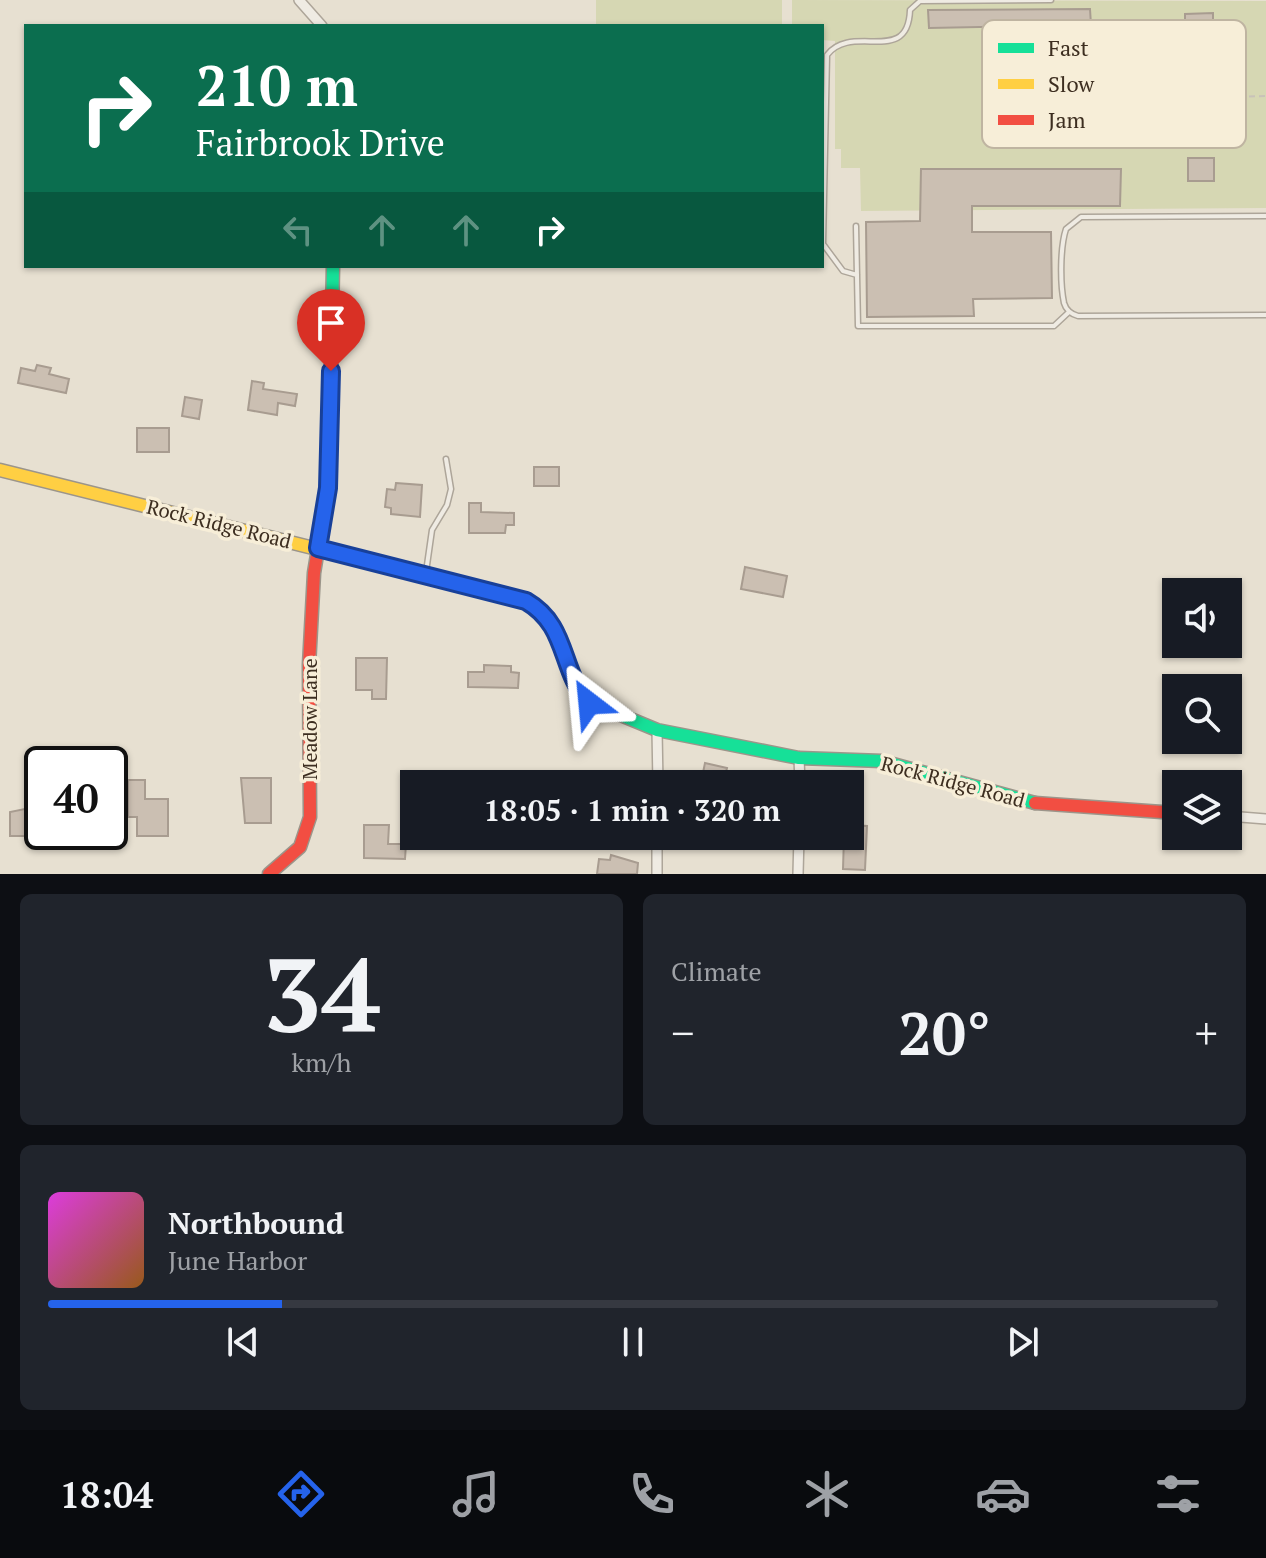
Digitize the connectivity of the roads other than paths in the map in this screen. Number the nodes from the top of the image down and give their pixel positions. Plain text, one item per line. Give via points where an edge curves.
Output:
1 (299, 0) edge
2 (1051, 0) edge
3 (320, 24) edge
4 (824, 197) edge
5 (1266, 216) edge
6 (856, 226) dead end
7 (824, 245) edge
8 (333, 268) edge
9 (857, 275) junction
10 (1069, 312) junction
11 (1266, 315) edge
12 (446, 459) dead end
13 (0, 470) edge
14 (318, 548) junction
15 (425, 575) junction
16 (657, 730) junction
17 (799, 758) junction
18 (658, 770) edge
19 (799, 770) edge
20 (1162, 812) edge
21 (1242, 817) edge
22 (1266, 819) edge
23 (657, 850) edge
24 (799, 850) edge
25 (269, 874) edge
26 (657, 874) edge
27 (798, 874) edge

1 - 3 street
2 - 4 lane via 920,1 910,10 903,36 842,42 827,55
5 - 10 lane via 1075,220 1064,235 1064,303
6 - 9 lane
7 - 9 lane via 843,271
8 - 14 street, Meadow Lane via 328,488
9 - 10 lane via 858,326 1054,326
10 - 11 lane
12 - 15 lane via 451,489 432,530
13 - 14 street, Rock Ridge Road
14 - 15 street, Rock Ridge Road
14 - 25 street, Meadow Lane via 309,665 310,817 300,847
15 - 16 street, Rock Ridge Road via 541,609 556,629 576,688 589,703
16 - 17 street, Rock Ridge Road
16 - 18 street
17 - 19 street
17 - 20 street, Rock Ridge Road via 882,761 1033,803
21 - 22 street
23 - 26 street
24 - 27 street

